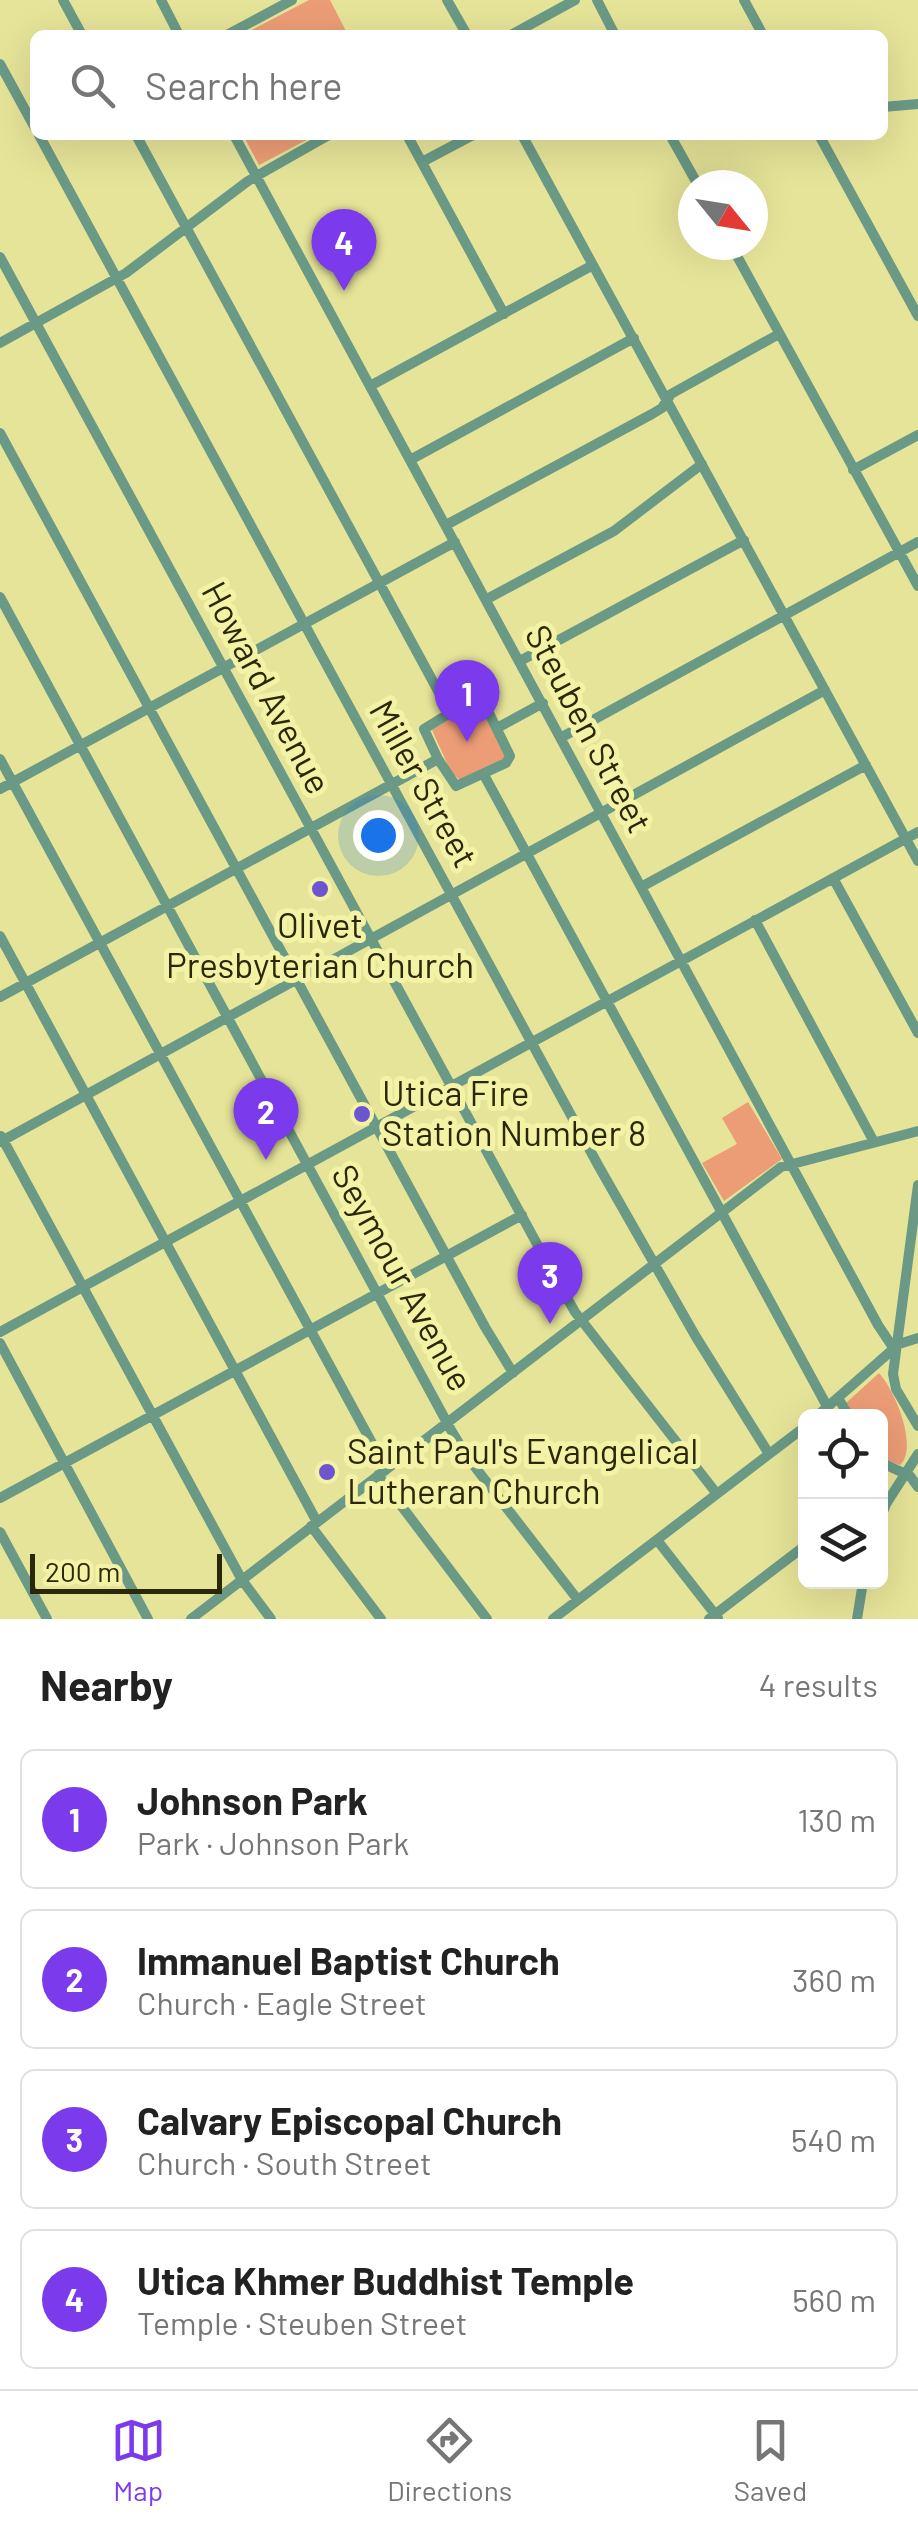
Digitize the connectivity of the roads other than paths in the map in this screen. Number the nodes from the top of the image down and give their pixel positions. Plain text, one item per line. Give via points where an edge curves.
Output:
1 (63, 0) edge
2 (161, 0) edge
3 (292, 0) edge
4 (447, 0) edge
5 (575, 0) edge
6 (597, 0) edge
7 (744, 0) edge
8 (79, 30) edge
9 (176, 30) edge
10 (236, 30) edge
11 (464, 30) edge
12 (520, 30) edge
13 (612, 30) edge
14 (760, 30) edge
15 (0, 64) edge
16 (918, 104) edge
17 (888, 107) edge
18 (30, 119) edge
19 (42, 140) edge
20 (139, 140) edge
21 (237, 140) edge
22 (321, 140) edge
23 (409, 140) edge
24 (464, 140) edge
25 (525, 140) edge
26 (673, 140) edge
27 (821, 140) edge
28 (422, 162) junction
29 (690, 170) edge
30 (256, 176) junction
31 (186, 227) junction
32 (0, 257) edge
33 (739, 260) edge
34 (593, 264) junction
35 (117, 278) junction
36 (504, 314) junction
37 (918, 316) edge
38 (36, 323) junction
39 (780, 334) junction
40 (634, 338) junction
41 (0, 343) edge
42 (370, 386) junction
43 (667, 400) junction
44 (0, 433) edge
45 (918, 435) edge
46 (410, 460) junction
47 (702, 464) junction
48 (854, 470) junction
49 (446, 525) junction
50 (744, 540) junction
51 (456, 542) junction
52 (918, 542) edge
53 (899, 552) junction
54 (379, 583) junction
55 (918, 586) edge
56 (0, 597) edge
57 (487, 599) junction
58 (785, 615) junction
59 (305, 623) junction
60 (520, 662) junction
61 (223, 668) junction
62 (825, 690) junction
63 (543, 703) junction
64 (150, 708) junction
65 (449, 712) junction
66 (497, 728) junction
67 (562, 737) junction
68 (80, 746) junction
69 (0, 759) edge
70 (438, 759) junction
71 (866, 765) junction
72 (484, 775) junction
73 (12, 782) junction
74 (392, 784) junction
75 (0, 789) edge
76 (602, 813) junction
77 (311, 828) junction
78 (918, 832) edge
79 (906, 839) junction
80 (527, 856) junction
81 (918, 861) edge
82 (236, 869) junction
83 (833, 878) junction
84 (641, 886) junction
85 (453, 897) junction
86 (168, 906) junction
87 (755, 920) junction
88 (0, 936) edge
89 (372, 940) junction
90 (100, 943) junction
91 (682, 960) junction
92 (298, 980) junction
93 (26, 984) junction
94 (0, 997) edge
95 (607, 1002) junction
96 (228, 1018) junction
97 (918, 1033) edge
98 (532, 1042) junction
99 (161, 1055) junction
100 (451, 1087) junction
101 (86, 1096) junction
102 (377, 1127) junction
103 (918, 1131) edge
104 (1, 1138) edge
105 (874, 1142) junction
106 (309, 1164) junction
107 (791, 1164) junction
108 (918, 1185) edge
109 (240, 1202) junction
110 (722, 1212) junction
111 (522, 1215) junction
112 (166, 1242) junction
113 (447, 1255) junction
114 (913, 1256) edge
115 (654, 1265) junction
116 (83, 1287) junction
117 (378, 1292) junction
118 (582, 1320) junction
119 (310, 1330) junction
120 (0, 1332) edge
121 (918, 1338) edge
122 (0, 1343) edge
123 (894, 1348) junction
124 (876, 1364) junction
125 (236, 1370) junction
126 (513, 1372) junction
127 (896, 1389) junction
128 (838, 1398) junction
129 (828, 1408) joint
130 (845, 1409) edge
131 (153, 1416) junction
132 (448, 1422) junction
133 (918, 1426) edge
134 (798, 1432) edge
135 (768, 1454) junction
136 (918, 1454) edge
137 (65, 1463) junction
138 (888, 1466) edge
139 (382, 1472) junction
140 (905, 1474) junction
141 (918, 1487) edge
142 (716, 1494) junction
143 (0, 1498) edge
144 (888, 1501) edge
145 (314, 1524) junction
146 (0, 1532) edge
147 (657, 1540) junction
148 (798, 1551) edge
149 (242, 1580) junction
150 (862, 1589) edge
151 (578, 1600) junction
152 (714, 1617) edge
153 (48, 1619) edge
154 (148, 1619) edge
155 (191, 1619) edge
156 (271, 1619) edge
157 (381, 1619) edge
158 (487, 1619) edge
159 (553, 1619) edge
160 (858, 1619) edge

1 - 8 street
2 - 9 street
3 - 10 street
4 - 11 street
5 - 12 street
6 - 13 street
7 - 14 street
15 - 18 street
16 - 17 street
19 - 35 street, Miller Street
20 - 31 street
21 - 30 street, Steuben Street
22 - 30 street
23 - 28 street
24 - 28 street
25 - 34 street
26 - 29 street
27 - 37 street
28 - 36 street
30 - 31 street
30 - 42 street, Steuben Street
31 - 35 street
31 - 54 street
32 - 38 street, Howard Avenue
33 - 39 street
34 - 36 street
34 - 40 street
35 - 38 street
35 - 59 street, Miller Street
36 - 42 street
38 - 41 street
38 - 61 street, Howard Avenue
39 - 43 street
39 - 48 street
40 - 43 street
40 - 46 street
42 - 46 street, Steuben Street
43 - 47 street
43 - 49 street
44 - 64 street
45 - 48 street
46 - 49 street, Steuben Street
47 - 50 street
47 - 57 street via 614,531
48 - 53 street
49 - 51 street, Steuben Street
50 - 58 street
50 - 60 street
51 - 54 street
51 - 57 street, Steuben Street
52 - 53 street
53 - 55 street
53 - 58 street
54 - 59 street
54 - 65 street
56 - 68 street, Seymour Avenue
57 - 60 street, Steuben Street
58 - 62 street
58 - 67 street
59 - 61 street
59 - 74 street, Miller Street
60 - 63 street, Steuben Street
61 - 64 street
61 - 77 street, Howard Avenue
62 - 71 street
62 - 76 street
63 - 66 street
63 - 67 street, Steuben Street
64 - 68 street
64 - 82 street
65 - 66 street via 478,700
65 - 70 street via 424,729
66 - 72 street via 510,756
67 - 76 street, Steuben Street
68 - 73 street
68 - 86 street, Seymour Avenue
69 - 73 street
70 - 72 street via 456,786
70 - 74 street
71 - 79 street
71 - 84 street
72 - 80 street
73 - 75 street
73 - 90 street
74 - 77 street
74 - 85 street, Miller Street
76 - 80 street
76 - 84 street, Steuben Street
77 - 82 street
77 - 89 street, Howard Avenue
78 - 79 street
79 - 81 street
79 - 83 street
80 - 85 street
80 - 95 street
82 - 86 street
82 - 92 street
83 - 87 street
83 - 97 street
84 - 91 street, Steuben Street
85 - 89 street
85 - 98 street, Miller Street
86 - 90 street
86 - 96 street, Seymour Avenue
87 - 91 street
87 - 105 street
88 - 93 street
89 - 92 street
89 - 100 street, Howard Avenue
90 - 93 street
90 - 99 street
91 - 95 street
91 - 107 street, Steuben Street
92 - 96 street
92 - 102 street
93 - 94 street
93 - 101 street
95 - 98 street
95 - 110 street
96 - 99 street
96 - 106 street, Seymour Avenue
98 - 100 street
98 - 115 street, Miller Street
99 - 101 street
99 - 109 street
100 - 102 street
100 - 111 street, Howard Avenue
101 - 104 street
101 - 112 street
102 - 106 street
102 - 113 street
103 - 105 street
104 - 116 street
105 - 107 street
106 - 109 street
106 - 117 street, Seymour Avenue
107 - 110 street
107 - 123 street, Steuben Street
108 - 114 street
109 - 112 street
109 - 119 street
110 - 115 street
110 - 129 street
111 - 113 street
111 - 118 street, Howard Avenue
112 - 116 street
112 - 125 street
113 - 117 street
113 - 126 street
114 - 123 street
115 - 118 street
115 - 135 street, Miller Street
116 - 120 street
116 - 131 street
117 - 119 street
117 - 132 street, Seymour Avenue
118 - 126 street
118 - 142 street, Howard Avenue
119 - 125 street
119 - 139 street
121 - 123 street
122 - 137 street
123 - 124 street
123 - 127 street
124 - 127 street
124 - 128 street
125 - 131 street
125 - 145 street
126 - 132 street
127 - 133 street
128 - 129 street
128 - 130 street
131 - 137 street
131 - 149 street
132 - 139 street
132 - 151 street, Seymour Avenue via 468,1458
134 - 135 street
135 - 142 street
136 - 140 street
137 - 143 street
137 - 154 street
138 - 140 street
139 - 145 street
139 - 158 street
140 - 141 street
140 - 144 street
142 - 147 street
145 - 149 street
145 - 157 street
146 - 153 street
147 - 151 street
147 - 152 street
148 - 152 street
149 - 155 street
149 - 156 street
150 - 160 street
151 - 159 street

